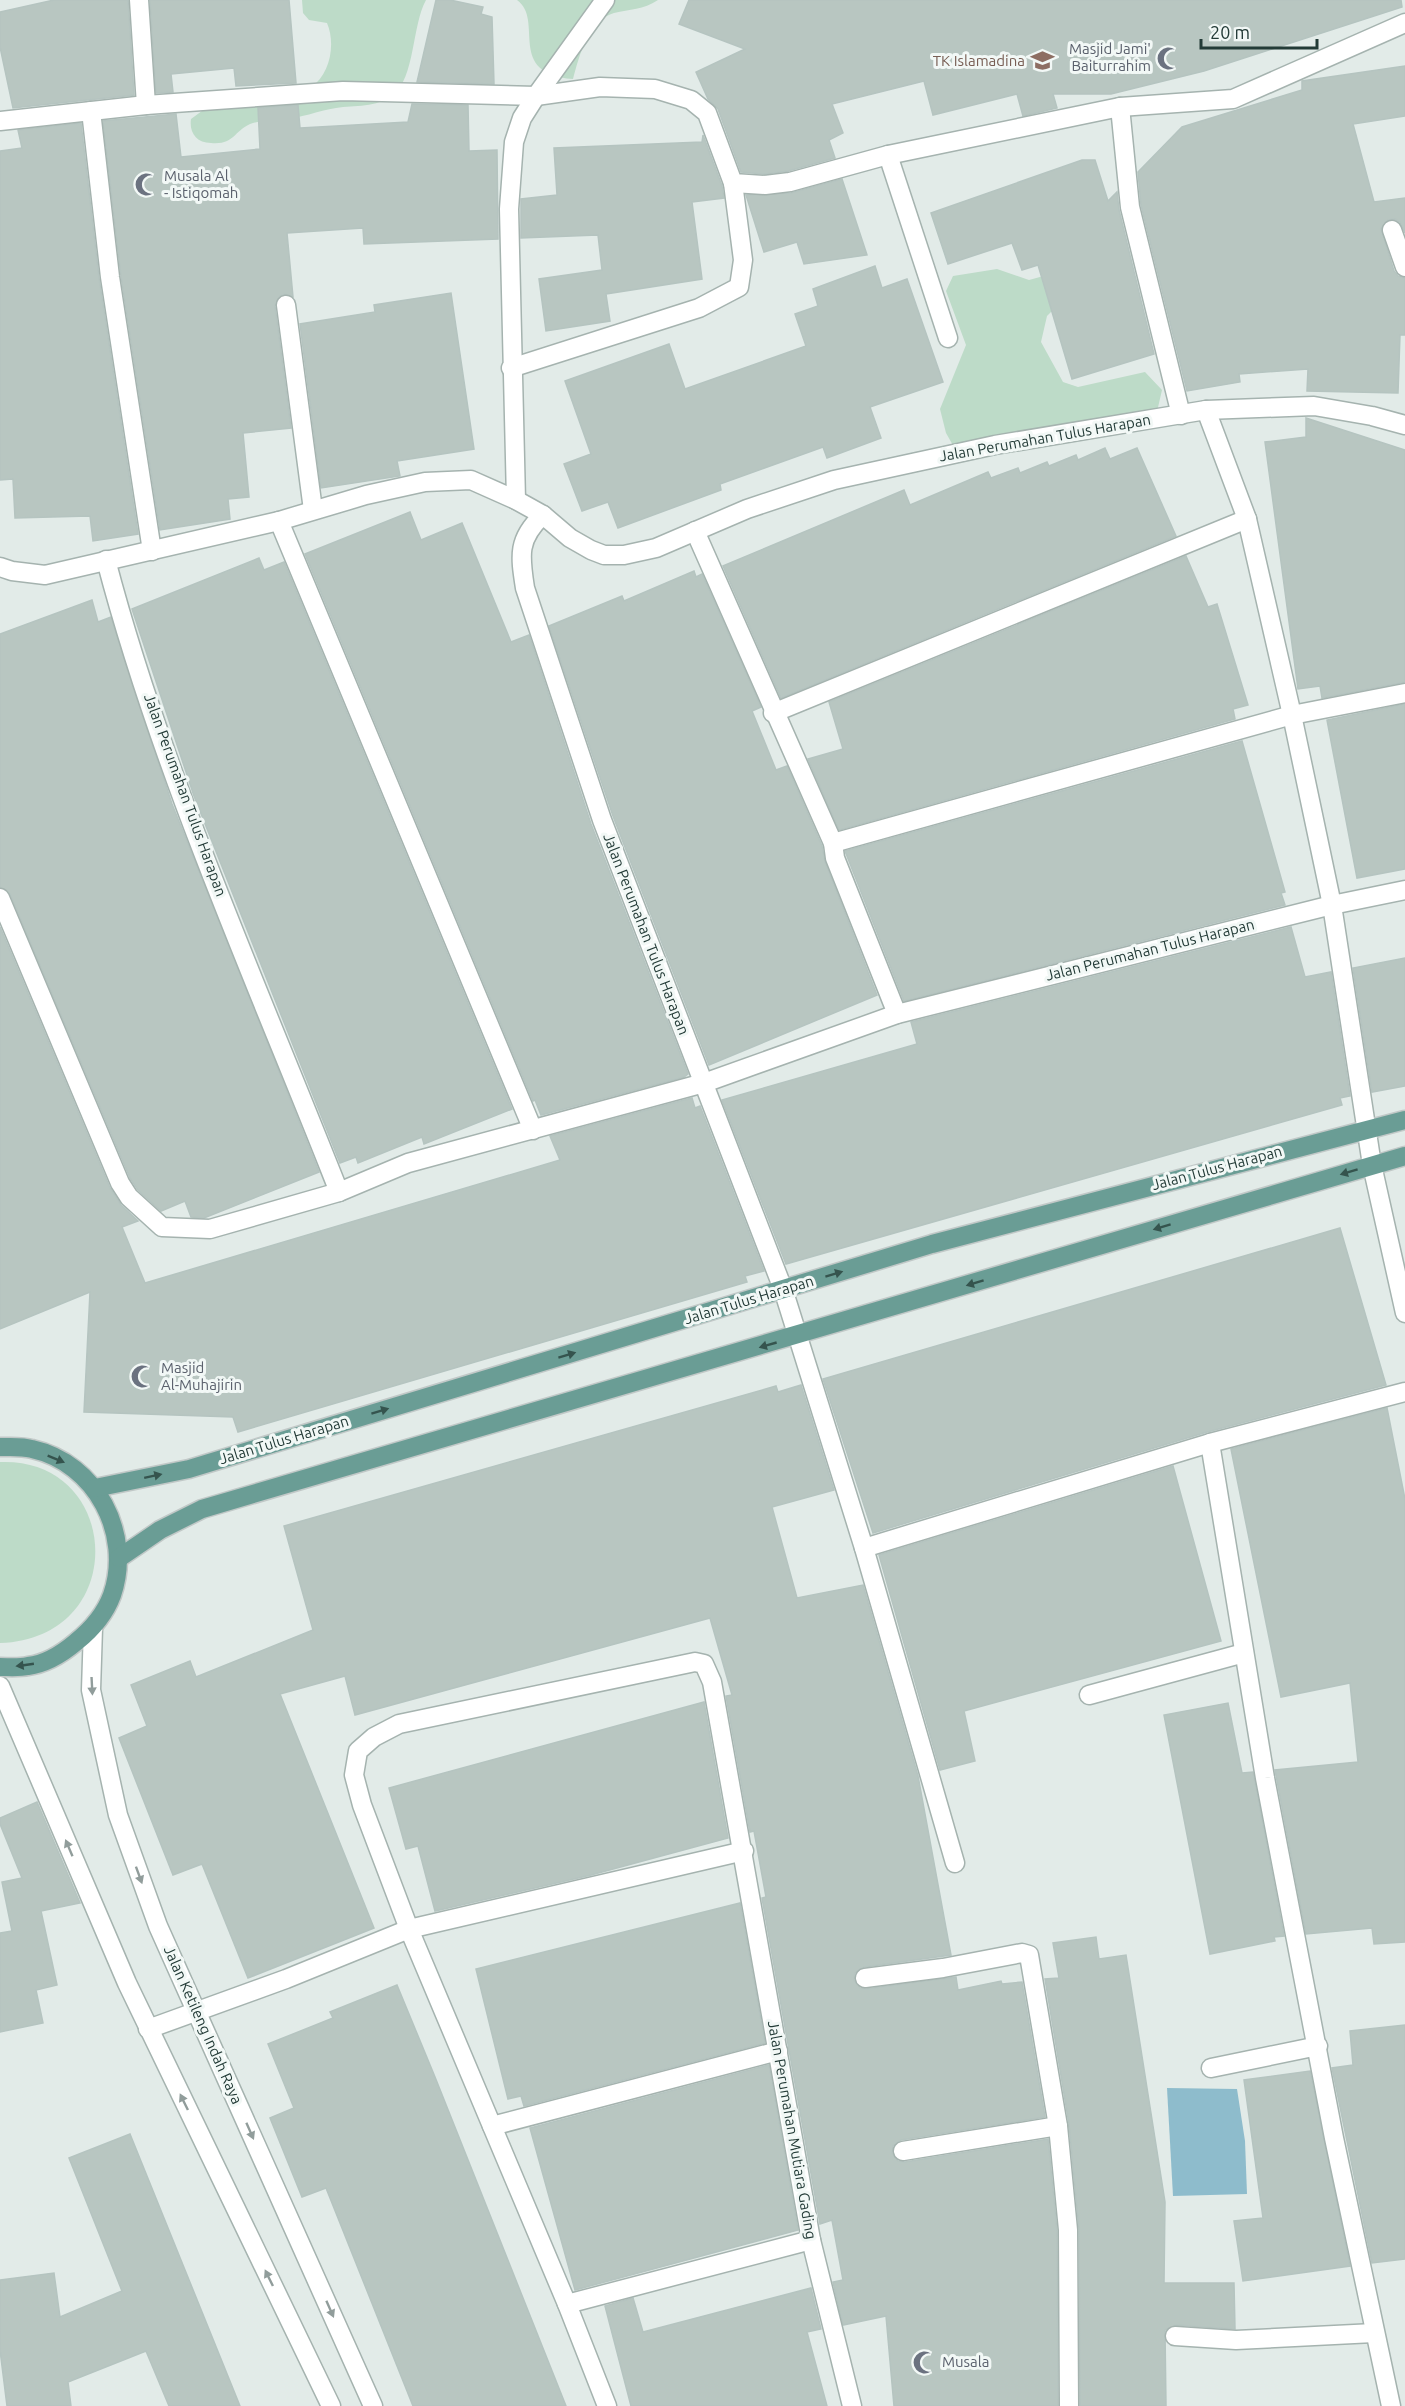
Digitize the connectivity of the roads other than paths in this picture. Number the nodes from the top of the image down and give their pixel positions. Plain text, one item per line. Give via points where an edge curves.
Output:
1 (139, 0) edge
2 (604, 0) edge
3 (1405, 24) edge
4 (536, 96) junction
5 (146, 105) junction
6 (1120, 107) junction
7 (91, 111) junction
8 (0, 121) edge
9 (888, 156) junction
10 (733, 183) junction
11 (1392, 230) dead end
12 (1405, 267) edge
13 (286, 305) dead end
14 (948, 338) dead end
15 (511, 368) junction
16 (1206, 410) junction
17 (1181, 415) junction
18 (1405, 425) edge
19 (516, 500) junction
20 (313, 510) junction
21 (543, 515) junction
22 (1247, 519) junction
23 (279, 521) junction
24 (695, 531) junction
25 (152, 551) junction
26 (106, 560) junction
27 (0, 567) edge
28 (1405, 693) edge
29 (773, 712) junction
30 (1292, 715) junction
31 (832, 843) junction
32 (1405, 890) edge
33 (0, 898) edge
34 (1332, 905) junction
35 (897, 1014) junction
36 (704, 1083) junction
37 (1405, 1120) edge
38 (1369, 1128) junction
39 (533, 1130) junction
40 (1405, 1156) edge
41 (1372, 1165) junction
42 (339, 1192) junction
43 (783, 1289) junction
44 (1405, 1313) edge
45 (797, 1336) junction
46 (1405, 1392) edge
47 (1210, 1443) junction
48 (0, 1447) edge
49 (95, 1488) junction
50 (864, 1548) junction
51 (119, 1558) junction
52 (93, 1628) junction
53 (1244, 1653) junction
54 (0, 1667) edge
55 (0, 1686) edge
56 (1089, 1695) dead end
57 (744, 1851) junction
58 (955, 1863) dead end
59 (409, 1929) junction
60 (865, 1978) dead end
61 (197, 2010) junction
62 (148, 2029) junction
63 (1318, 2046) junction
64 (778, 2051) junction
65 (1211, 2068) dead end
66 (492, 2126) junction
67 (1058, 2126) junction
68 (903, 2151) dead end
69 (811, 2240) junction
70 (567, 2304) junction
71 (1374, 2333) junction
72 (1175, 2336) dead end
73 (331, 2406) edge
74 (373, 2406) edge
75 (607, 2406) edge
76 (852, 2406) edge
77 (1069, 2406) edge
78 (1391, 2406) edge

1 - 5 street
2 - 4 street
3 - 6 street via 1233,99
4 - 5 street via 343,90
4 - 10 street via 576,89 630,88 655,89 691,100 707,113
4 - 15 street via 522,118 510,170
5 - 7 street
6 - 9 street
6 - 17 street via 1130,207
7 - 8 street
7 - 25 street via 110,277
9 - 10 street via 790,182
9 - 14 street
10 - 15 street via 743,260 740,287 699,308
11 - 12 street
13 - 20 street
15 - 19 street
16 - 17 street, Jalan Perumahan Tulus Harapan
16 - 18 street, Jalan Perumahan Tulus Harapan via 1314,406
16 - 22 street
17 - 24 street, Jalan Perumahan Tulus Harapan via 995,445 834,480
19 - 20 street, Jalan Perumahan Tulus Harapan via 471,480 425,482
19 - 21 street, Jalan Perumahan Tulus Harapan
20 - 23 street, Jalan Perumahan Tulus Harapan
21 - 24 street, Jalan Perumahan Tulus Harapan via 570,538 604,555 656,548
21 - 36 street, Jalan Perumahan Tulus Harapan via 523,541 520,559 525,588 602,820
22 - 29 street
22 - 30 street
23 - 25 street, Jalan Perumahan Tulus Harapan via 219,532
23 - 39 street
24 - 29 street
25 - 26 street, Jalan Perumahan Tulus Harapan
26 - 27 street via 45,575
26 - 42 street, Jalan Perumahan Tulus Harapan via 120,614 190,816
28 - 30 street
29 - 31 street
30 - 31 street
30 - 34 street
31 - 35 street
32 - 34 street, Jalan Perumahan Tulus Harapan
33 - 42 street, Jalan Perumahan Tulus Harapan via 120,1183 129,1197 162,1227 210,1229
34 - 35 street, Jalan Perumahan Tulus Harapan
34 - 38 street
35 - 36 street, Jalan Perumahan Tulus Harapan
36 - 39 street, Jalan Perumahan Tulus Harapan
36 - 43 street, Jalan Perumahan Tulus Harapan
37 - 38 main road, Jalan Tulus Harapan
38 - 41 street
43 -> 38 main road, Jalan Tulus Harapan via 966,1235
39 - 42 street, Jalan Perumahan Tulus Harapan via 408,1163
40 - 41 main road
41 - 44 street
41 -> 45 main road
43 - 45 street, Jalan Perumahan Tulus Harapan
49 -> 43 main road, Jalan Tulus Harapan via 189,1469
45 - 50 street, Jalan Perumahan Tulus Harapan
45 -> 51 main road via 202,1509 160,1530
46 - 47 street
47 - 50 street
47 - 53 street
48 -> 49 main road via 32,1449 67,1463
49 - 51 main road via 113,1521
50 - 58 street, Jalan Perumahan Tulus Harapan
51 - 52 main road via 112,1596
52 -> 54 main road via 64,1653 29,1666
52 -> 61 street, Jalan Ketileng Indah Raya via 91,1690 118,1815 158,1926
53 - 56 street
53 - 63 street
62 -> 55 street
57 - 59 street
57 - 59 street, Jalan Perumahan Mutiara Gading via 709,1670 704,1664 695,1662 399,1724 358,1751 354,1775
57 - 64 street, Jalan Perumahan Mutiara Gading
59 - 61 street
59 - 66 street
60 - 67 street via 1027,1953
61 - 62 street
61 -> 74 street, Jalan Ketileng Indah Raya
73 -> 62 street
63 - 65 street
63 - 71 street
64 - 66 street
64 - 69 street, Jalan Perumahan Mutiara Gading
66 - 70 street
67 - 68 street
67 - 77 street via 1068,2230
69 - 70 street
69 - 76 street, Jalan Perumahan Mutiara Gading
70 - 75 street
71 - 72 street via 1236,2340
71 - 78 street

